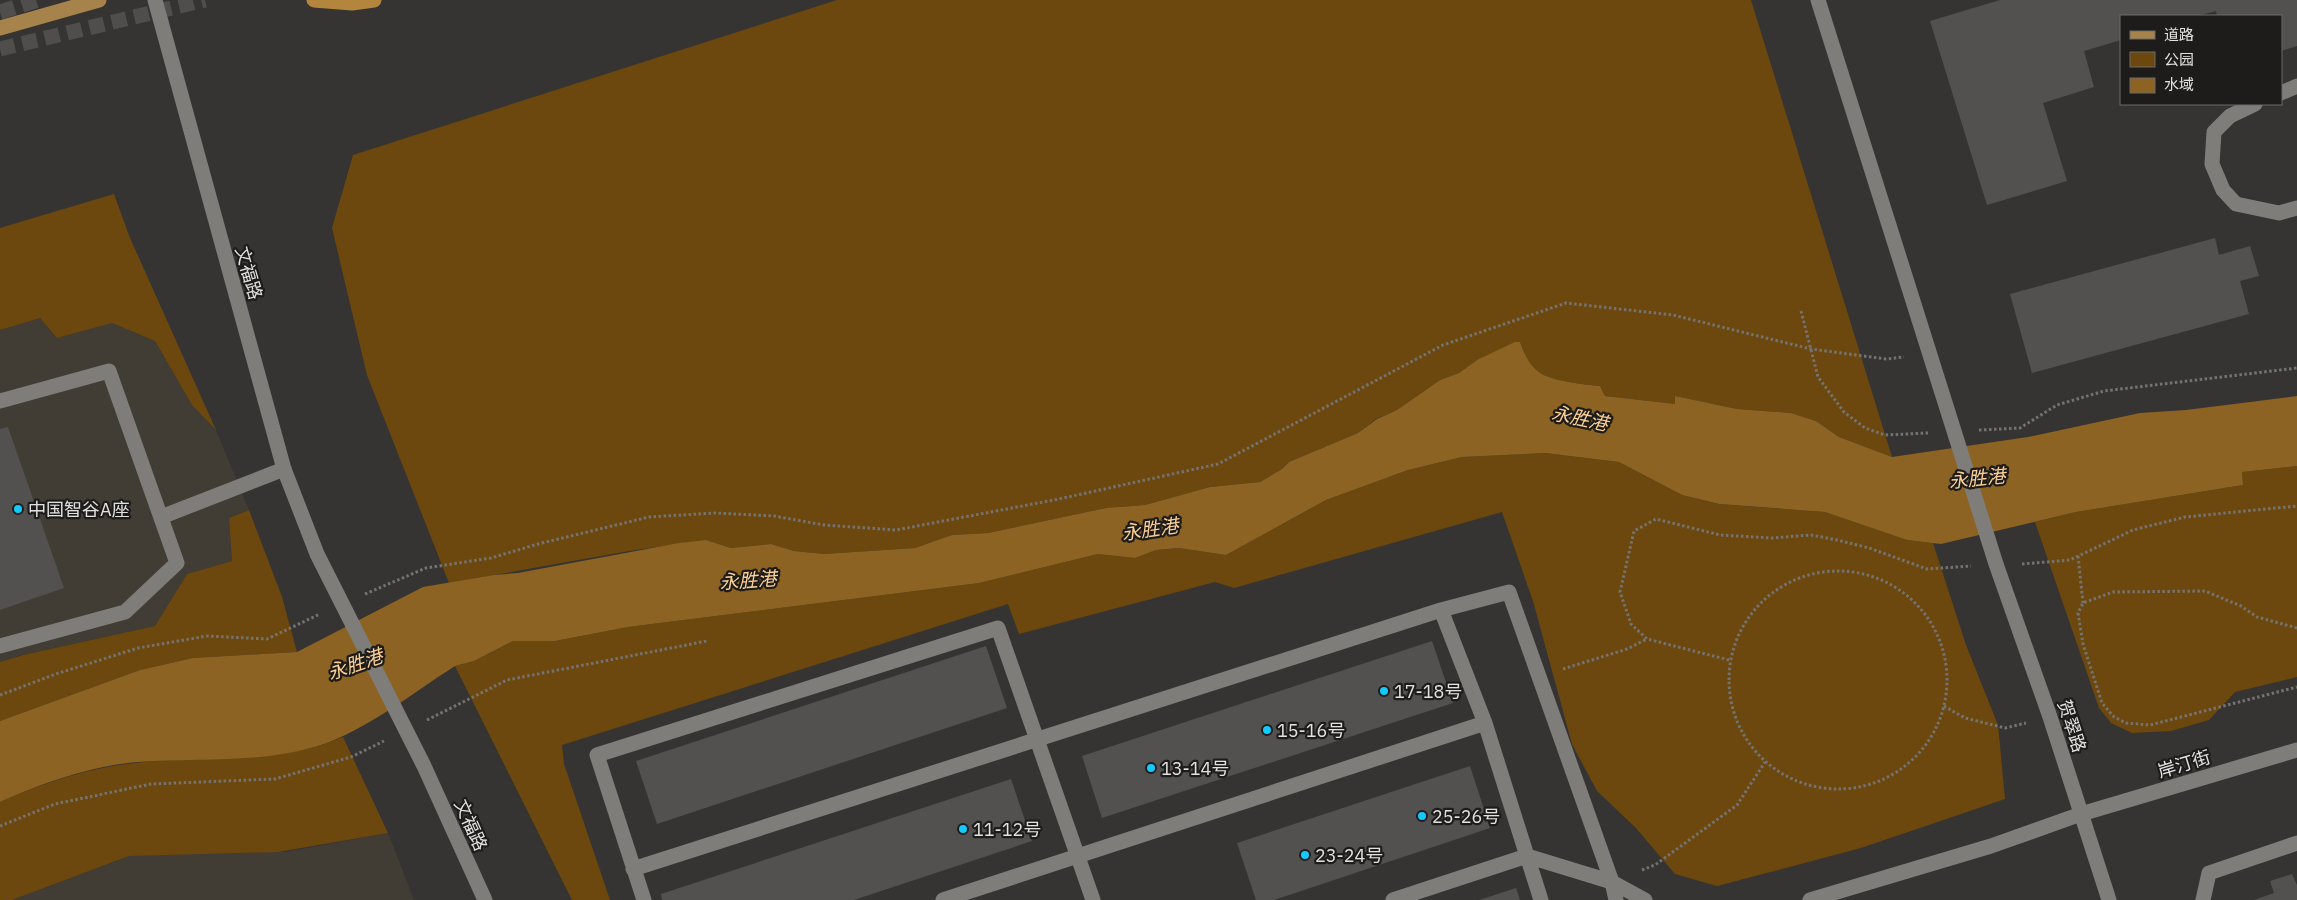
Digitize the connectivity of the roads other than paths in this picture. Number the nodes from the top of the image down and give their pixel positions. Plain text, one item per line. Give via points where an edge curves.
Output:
1 (100, 0) edge
2 (155, 0) edge
3 (314, 0) edge
4 (374, 0) edge
5 (1818, 0) edge
6 (0, 28) edge
7 (2297, 86) edge
8 (2282, 93) edge
9 (2253, 105) edge
10 (2297, 208) edge
11 (0, 401) edge
12 (284, 470) junction
13 (161, 517) junction
14 (1441, 610) junction
15 (0, 646) edge
16 (1484, 724) junction
17 (1037, 740) junction
18 (2297, 750) edge
19 (2081, 814) junction
20 (2297, 843) edge
21 (1077, 856) junction
22 (1527, 856) junction
23 (633, 869) junction
24 (1612, 882) junction
25 (484, 900) edge
26 (644, 900) edge
27 (943, 900) edge
28 (1093, 900) edge
29 (1393, 900) edge
30 (1541, 900) edge
31 (1616, 900) edge
32 (1645, 900) edge
33 (1810, 900) edge
34 (2109, 900) edge
35 (2202, 900) edge

1 - 6 main road
2 - 12 street, 文福路
3 - 4 highway via 352,4
5 - 19 street, 贺翠路 via 1996,564
7 - 8 street
9 - 10 street via 2230,116 2214,132 2212,164 2223,190 2236,204 2279,213
11 - 13 street via 109,371
12 - 13 street
12 - 25 street, 文福路 via 317,554 424,766
13 - 15 street via 177,563 125,612
14 - 16 street
14 - 17 street
14 - 24 street via 1509,592
16 - 21 street
16 - 22 street
17 - 21 street
17 - 23 street
17 - 23 street via 998,628 606,752 597,755
18 - 19 street, 岸汀街
19 - 33 street, 岸汀街 via 1991,846
19 - 34 street, 贺翠路
20 - 35 street via 2209,873
21 - 27 street
21 - 28 street
22 - 24 street
22 - 29 street
22 - 30 street
23 - 26 street
24 - 31 street
24 - 32 street

